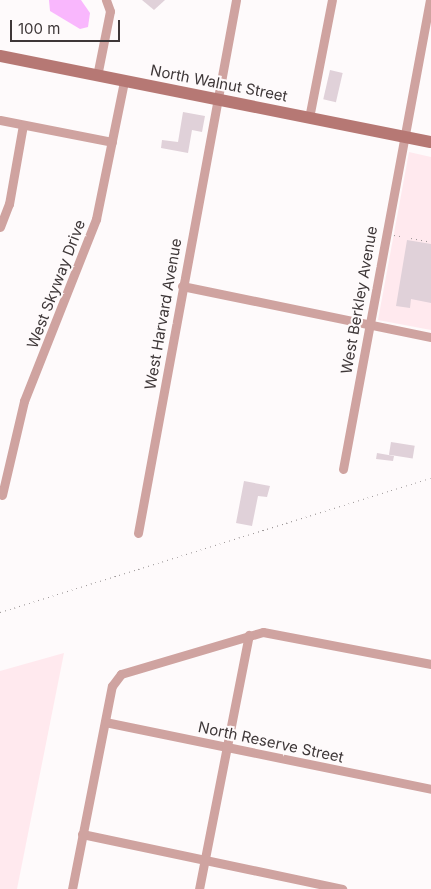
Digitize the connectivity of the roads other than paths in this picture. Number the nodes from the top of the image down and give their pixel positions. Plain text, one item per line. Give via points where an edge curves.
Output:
1 (106, 0) edge
2 (115, 0) edge
3 (236, 0) edge
4 (332, 0) edge
5 (430, 0) edge
6 (110, 11) junction
7 (0, 56) edge
8 (97, 76) junction
9 (124, 81) junction
10 (216, 100) junction
11 (309, 118) junction
12 (0, 120) edge
13 (23, 125) junction
14 (402, 137) junction
15 (112, 142) junction
16 (431, 142) edge
17 (0, 227) edge
18 (182, 286) junction
19 (368, 325) junction
20 (431, 337) edge
21 (4, 466) edge
22 (343, 469) dead end
23 (2, 495) dead end
24 (138, 533) dead end
25 (249, 635) junction
26 (431, 664) edge
27 (105, 722) junction
28 (226, 746) junction
29 (431, 789) edge
30 (82, 834) junction
31 (205, 858) junction
32 (72, 889) edge
33 (199, 889) edge
34 (342, 889) edge

1 - 6 street
2 - 6 street
3 - 10 street, West Harvard Avenue
4 - 11 street
5 - 14 street, West Berkley Avenue
6 - 8 street
7 - 8 main road, North Walnut Street
8 - 9 main road, North Walnut Street
9 - 10 main road, North Walnut Street
9 - 15 street, West Skyway Drive
10 - 11 main road, North Walnut Street
10 - 18 street, West Harvard Avenue
11 - 14 main road, North Walnut Street
12 - 13 street
13 - 15 street
13 - 17 street via 9,204
14 - 16 main road, North Walnut Street
14 - 19 street, West Berkley Avenue
15 - 21 street, West Skyway Drive via 85,252 24,401
18 - 19 street
18 - 24 street, West Harvard Avenue
19 - 20 street
19 - 22 street, West Berkley Avenue
21 - 23 street, West Skyway Drive
25 - 26 street via 267,632
25 - 27 street via 118,678
25 - 28 street
27 - 28 street, North Reserve Street
27 - 30 street
28 - 29 street, North Reserve Street
28 - 31 street
30 - 31 street
30 - 32 street
31 - 33 street
31 - 34 street

